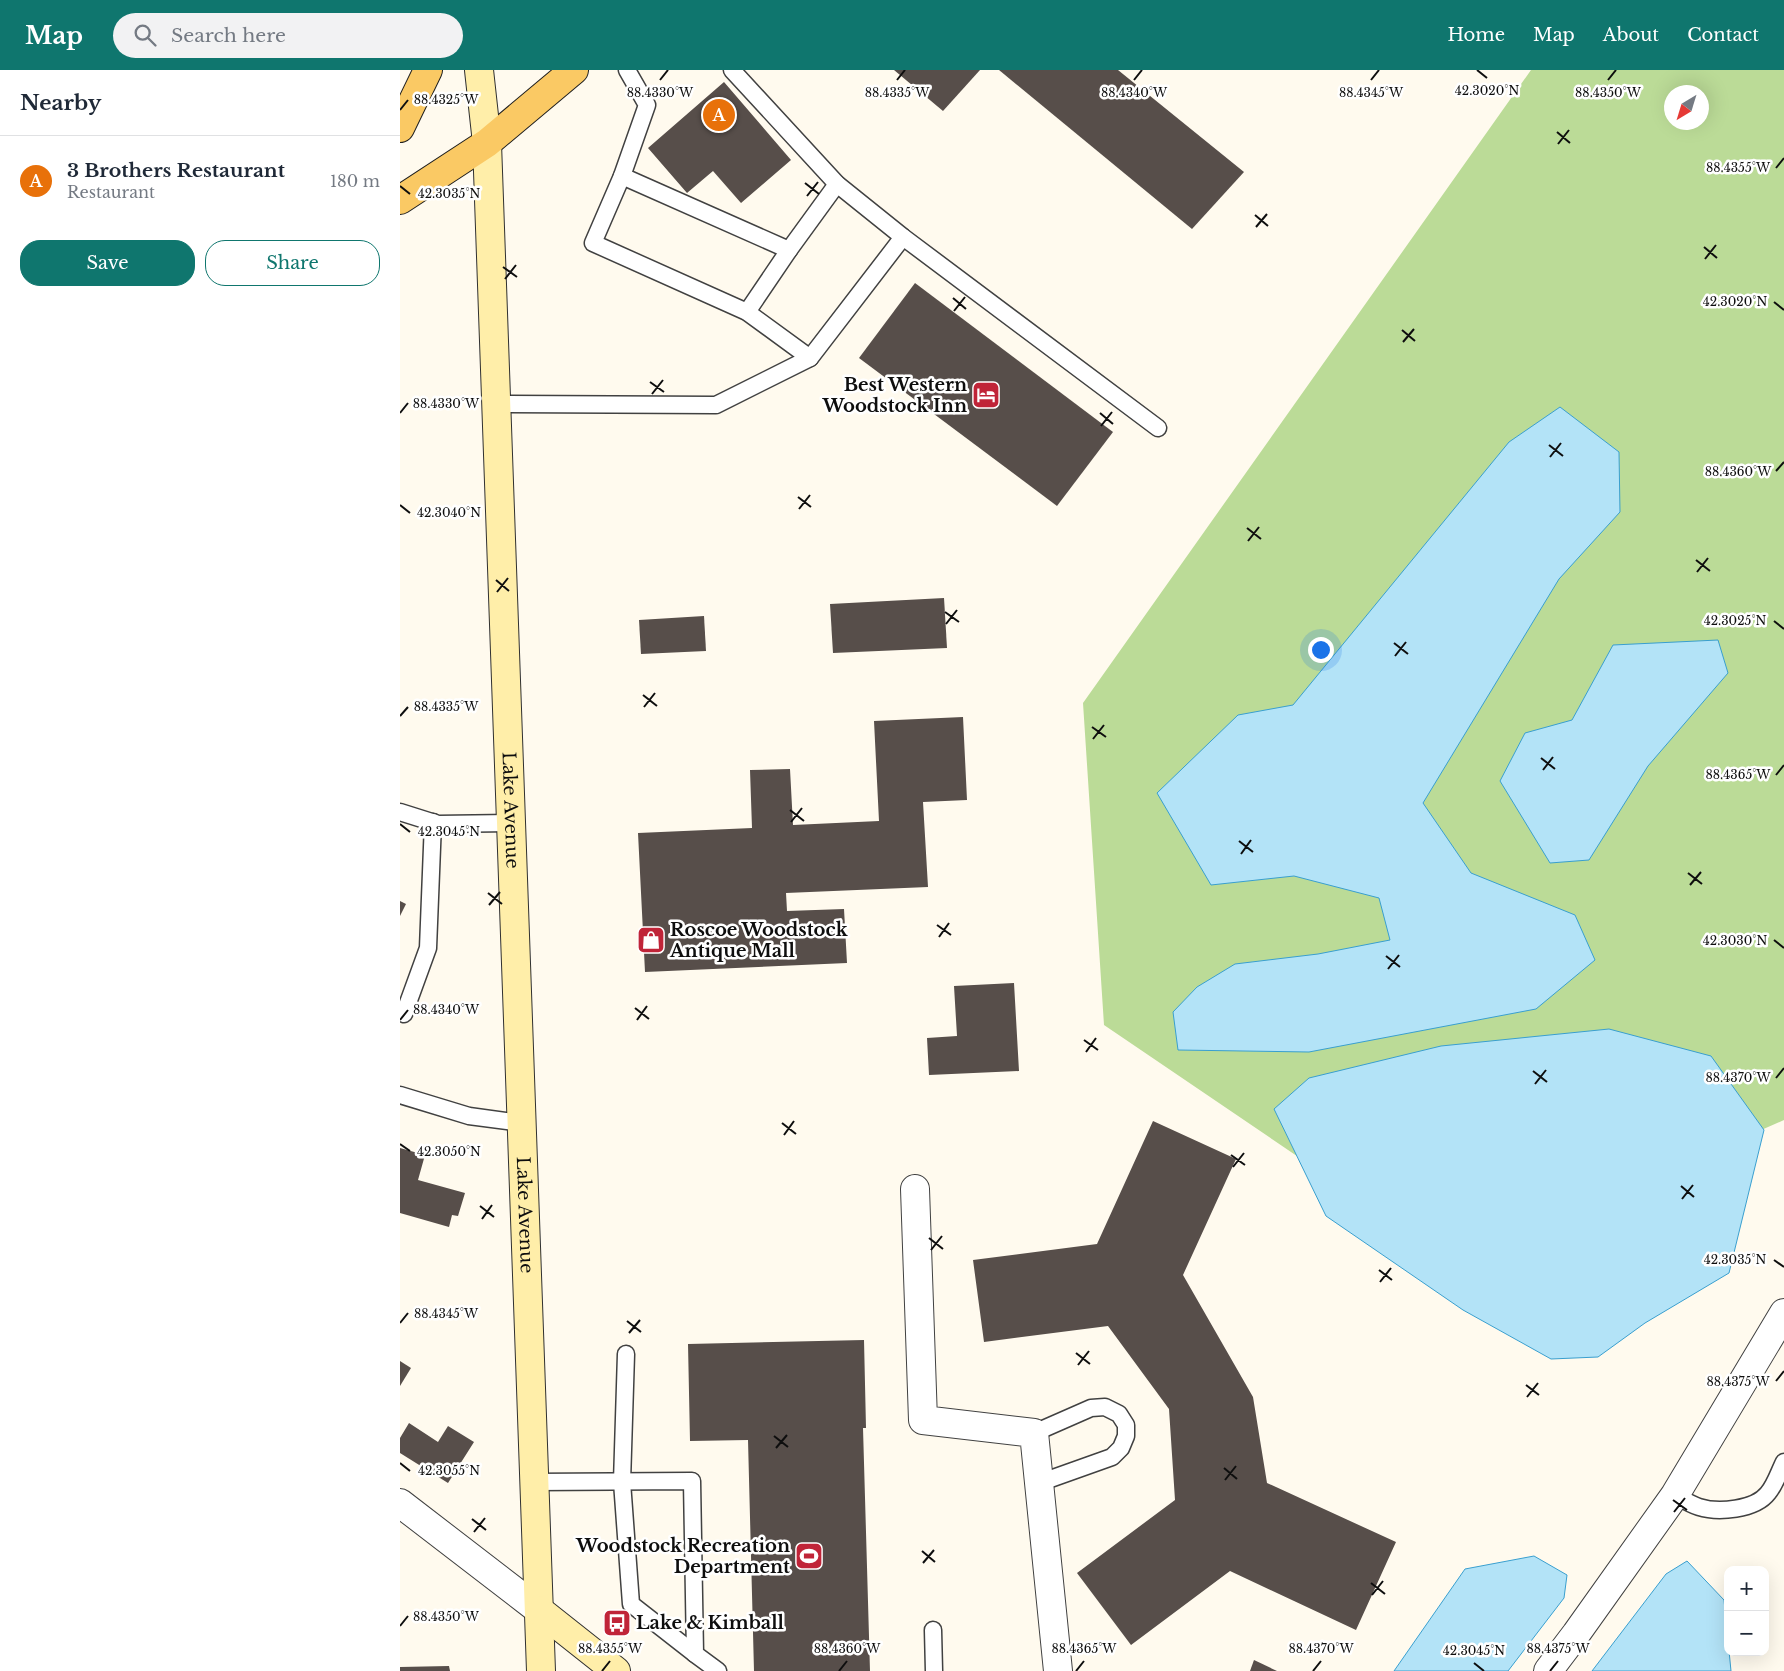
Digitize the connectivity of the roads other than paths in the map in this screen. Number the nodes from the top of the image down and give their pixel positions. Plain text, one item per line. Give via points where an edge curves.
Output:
1 (428, 70) edge
2 (479, 70) edge
3 (574, 70) edge
4 (627, 70) edge
5 (732, 70) edge
6 (400, 128) edge
7 (487, 143) junction
8 (622, 176) junction
9 (837, 184) junction
10 (400, 200) edge
11 (903, 237) junction
12 (789, 250) junction
13 (747, 312) junction
14 (810, 358) junction
15 (496, 404) junction
16 (1158, 428) dead end
17 (400, 812) edge
18 (433, 822) junction
19 (510, 822) junction
20 (404, 1014) dead end
21 (400, 1095) edge
22 (521, 1123) junction
23 (915, 1189) dead end
24 (1784, 1313) edge
25 (626, 1354) dead end
26 (1034, 1434) junction
27 (1784, 1462) edge
28 (534, 1482) junction
29 (622, 1482) junction
30 (1039, 1483) junction
31 (1674, 1494) junction
32 (402, 1509) edge
33 (539, 1610) junction
34 (933, 1630) dead end
35 (695, 1654) junction
36 (541, 1671) edge
37 (616, 1671) edge
38 (718, 1671) edge
39 (934, 1671) edge
40 (1058, 1671) edge
41 (1548, 1671) edge

1 - 6 main road
2 - 7 street, Lake Avenue
3 - 7 main road
4 - 8 lane via 647,104
5 - 9 lane
7 - 10 main road
7 - 15 street, Lake Avenue
8 - 12 lane
8 - 13 lane via 593,243
9 - 11 lane
9 - 12 lane
11 - 14 lane
11 - 16 lane
12 - 13 lane
13 - 14 lane
14 - 15 lane via 716,405
15 - 19 street, Lake Avenue
17 - 18 lane
18 - 19 lane
18 - 20 lane via 428,948
19 - 22 street, Lake Avenue
21 - 22 lane via 469,1116
22 - 28 street, Lake Avenue
23 - 26 street via 923,1420
24 - 31 street
25 - 29 lane
26 - 30 street
26 - 30 lane via 1091,1408 1105,1407 1119,1414 1126,1425 1121,1448 1112,1457
27 - 31 lane via 1768,1494 1745,1508 1711,1510 1697,1507
28 - 29 lane
28 - 33 street, Lake Avenue
29 - 35 lane via 631,1604
29 - 35 lane via 692,1481
30 - 40 street
31 - 41 street
32 - 33 street
33 - 36 street, Lake Avenue
33 - 37 street
34 - 39 lane
35 - 38 lane

